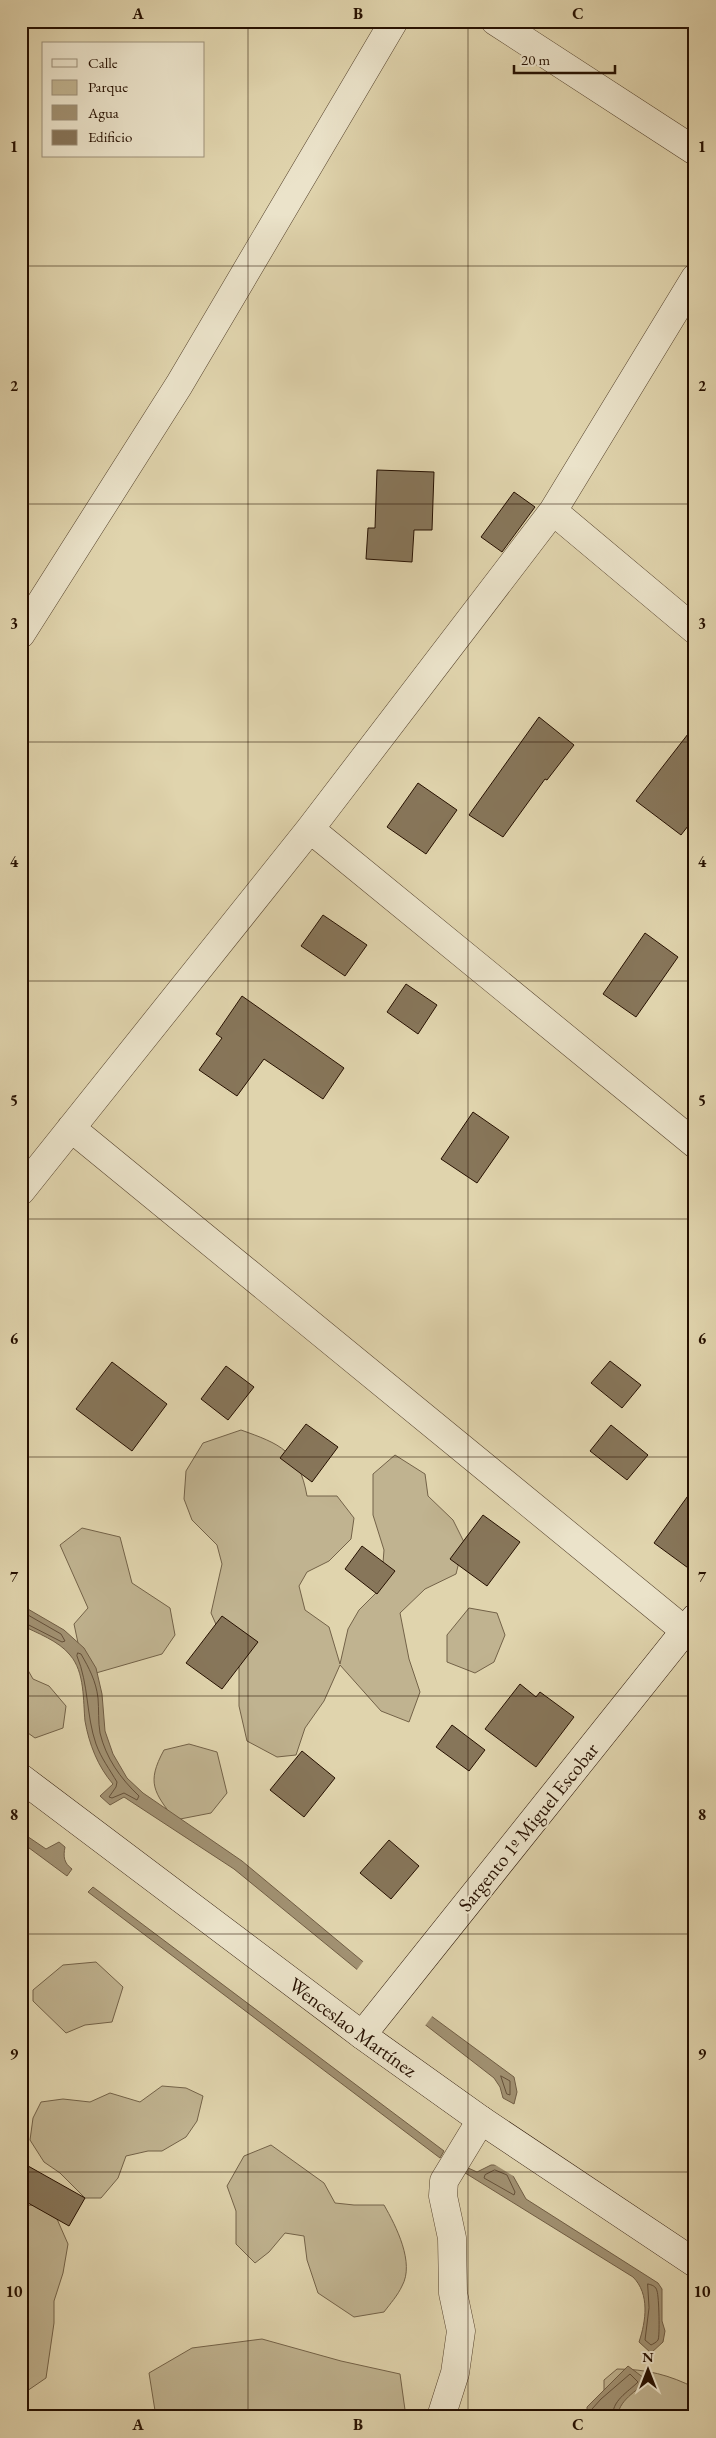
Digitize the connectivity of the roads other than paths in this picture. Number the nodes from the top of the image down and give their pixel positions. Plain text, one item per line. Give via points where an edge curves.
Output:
1 (394, 21) edge
2 (495, 21) edge
3 (695, 151) edge
4 (695, 278) edge
5 (553, 511) junction
6 (695, 630) edge
7 (21, 634) edge
8 (310, 829) junction
9 (71, 1128) junction
10 (695, 1144) edge
11 (21, 1191) edge
12 (691, 1629) edge
13 (21, 1778) edge
14 (362, 2035) junction
15 (481, 2120) junction
16 (695, 2263) edge
17 (441, 2417) edge

1 - 7 street via 179,385
2 - 3 street
4 - 5 street
5 - 6 street
5 - 8 street
8 - 9 street
8 - 10 street
9 - 11 street
9 - 12 street
12 - 14 street, Sargento 1º Miguel Escobar
13 - 14 street, Wenceslao Martínez
14 - 15 street, Wenceslao Martínez
15 - 16 street, Wenceslao Martínez
15 - 17 street via 444,2181 443,2196 452,2238 453,2293 461,2332 455,2373

